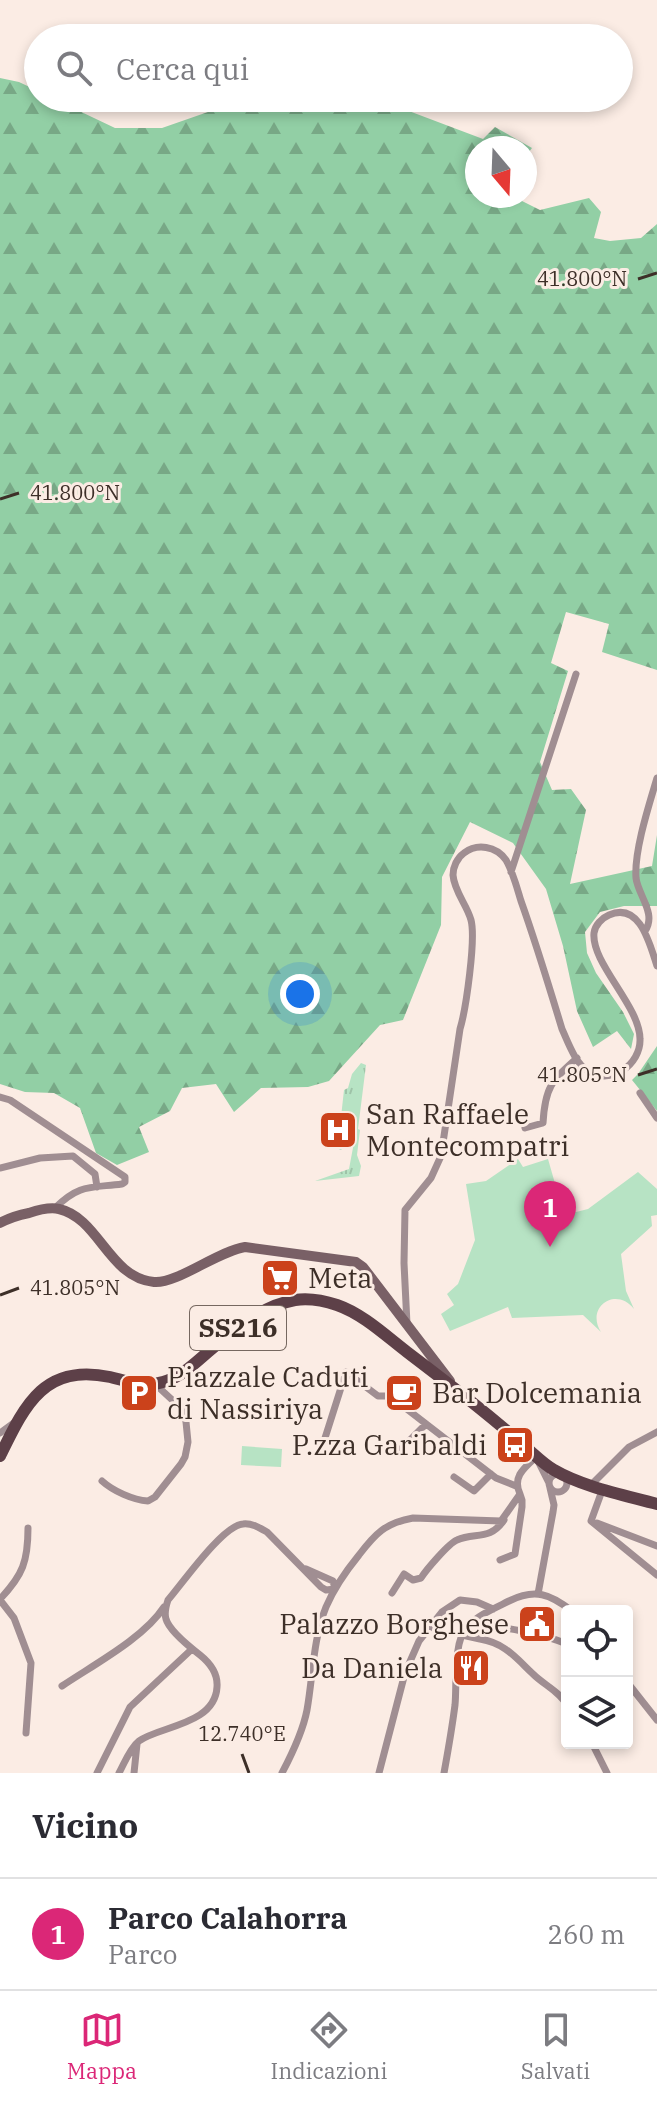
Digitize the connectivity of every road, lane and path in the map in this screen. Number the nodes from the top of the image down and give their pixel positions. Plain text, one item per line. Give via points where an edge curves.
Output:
1 (576, 674) dead end
2 (657, 778) edge
3 (511, 872) junction
4 (645, 931) junction
5 (657, 966) edge
6 (577, 1058) junction
7 (640, 1093) dead end
8 (0, 1097) edge
9 (657, 1118) edge
10 (525, 1128) dead end
11 (0, 1168) edge
12 (97, 1187) junction
13 (55, 1208) junction
14 (0, 1223) edge
15 (407, 1326) junction
16 (155, 1384) junction
17 (459, 1392) junction
18 (19, 1418) junction
19 (426, 1424) junction
20 (657, 1432) edge
21 (0, 1433) edge
22 (325, 1438) dead end
23 (1, 1448) edge
24 (400, 1450) dead end
25 (536, 1457) junction
26 (491, 1474) junction
27 (454, 1477) dead end
28 (102, 1481) dead end
29 (565, 1481) junction
30 (593, 1485) junction
31 (550, 1486) junction
32 (518, 1490) junction
33 (657, 1504) edge
34 (553, 1512) junction
35 (507, 1515) junction
36 (591, 1521) junction
37 (28, 1528) dead end
38 (657, 1546) edge
39 (500, 1560) dead end
40 (351, 1565) junction
41 (657, 1575) edge
42 (316, 1578) junction
43 (335, 1589) junction
44 (392, 1593) dead end
45 (538, 1594) junction
46 (0, 1600) edge
47 (168, 1600) junction
48 (564, 1605) edge
49 (493, 1609) junction
50 (325, 1610) junction
51 (462, 1635) junction
52 (480, 1639) junction
53 (561, 1641) edge
54 (192, 1649) junction
55 (62, 1686) dead end
56 (633, 1690) edge
57 (561, 1696) edge
58 (657, 1720) edge
59 (26, 1733) dead end
60 (137, 1742) junction
61 (595, 1749) edge
62 (97, 1773) edge
63 (119, 1773) edge
64 (134, 1773) edge
65 (282, 1773) edge
66 (379, 1773) edge
67 (444, 1773) edge
68 (607, 1773) edge

1 - 3 street
2 - 4 street via 636,867 649,915
3 - 6 street via 562,1029
3 - 15 street via 499,852 485,846 460,856 453,873 472,923 471,952 441,1156 405,1210
4 - 5 street
4 - 6 street via 620,912 603,918 594,934 637,1021 640,1049 633,1062 612,1075 588,1071
6 - 10 street via 555,1077 543,1123
7 - 9 street
8 - 12 street via 126,1178 122,1184
11 - 12 street via 73,1156 93,1172
12 - 13 street via 76,1191
13 - 14 street
13 - 15 street via 78,1220 124,1271 155,1282 245,1247 356,1262
15 - 17 street
16 - 17 main road, SS216 via 185,1372 261,1312 297,1300 340,1306
16 - 18 main road via 70,1374 49,1383
16 - 28 street via 185,1415 185,1457 148,1501
17 - 25 main road, SS216
18 - 21 street
18 - 23 main road
19 - 22 street via 346,1372
19 - 24 street
19 - 26 street
20 - 30 street via 629,1447
25 - 29 main road, SS216
25 - 31 street
25 - 32 street via 521,1471
26 - 27 street via 474,1491
26 - 32 street
29 - 30 main road, SS216
29 - 31 street via 558,1493
29 - 31 street via 557,1474
29 - 34 street
30 - 33 main road, SS216
30 - 36 street
31 - 34 street
32 - 35 street
32 - 39 street via 522,1507 515,1554
34 - 45 street
35 - 40 street via 501,1521 399,1521 373,1536
35 - 44 street via 485,1536 450,1544 421,1578 404,1574
36 - 38 street
36 - 41 street
37 - 46 street via 25,1564
40 - 42 street
40 - 43 street
42 - 43 street via 333,1581
42 - 47 street via 267,1532 240,1523 218,1540
42 - 50 street
43 - 50 street
45 - 48 street
45 - 49 street
46 - 59 street via 14,1618 31,1663
47 - 54 street via 166,1620
47 - 55 street via 141,1633
49 - 51 street via 465,1627
49 - 66 street via 460,1600 442,1612 419,1641 405,1673
50 - 65 street via 303,1725
51 - 52 street
51 - 67 street
52 - 53 street via 492,1626
52 - 57 street via 517,1656
54 - 60 street via 215,1674 213,1700 186,1723
54 - 62 street via 130,1707
56 - 58 street
60 - 63 street
60 - 64 street
61 - 68 street

